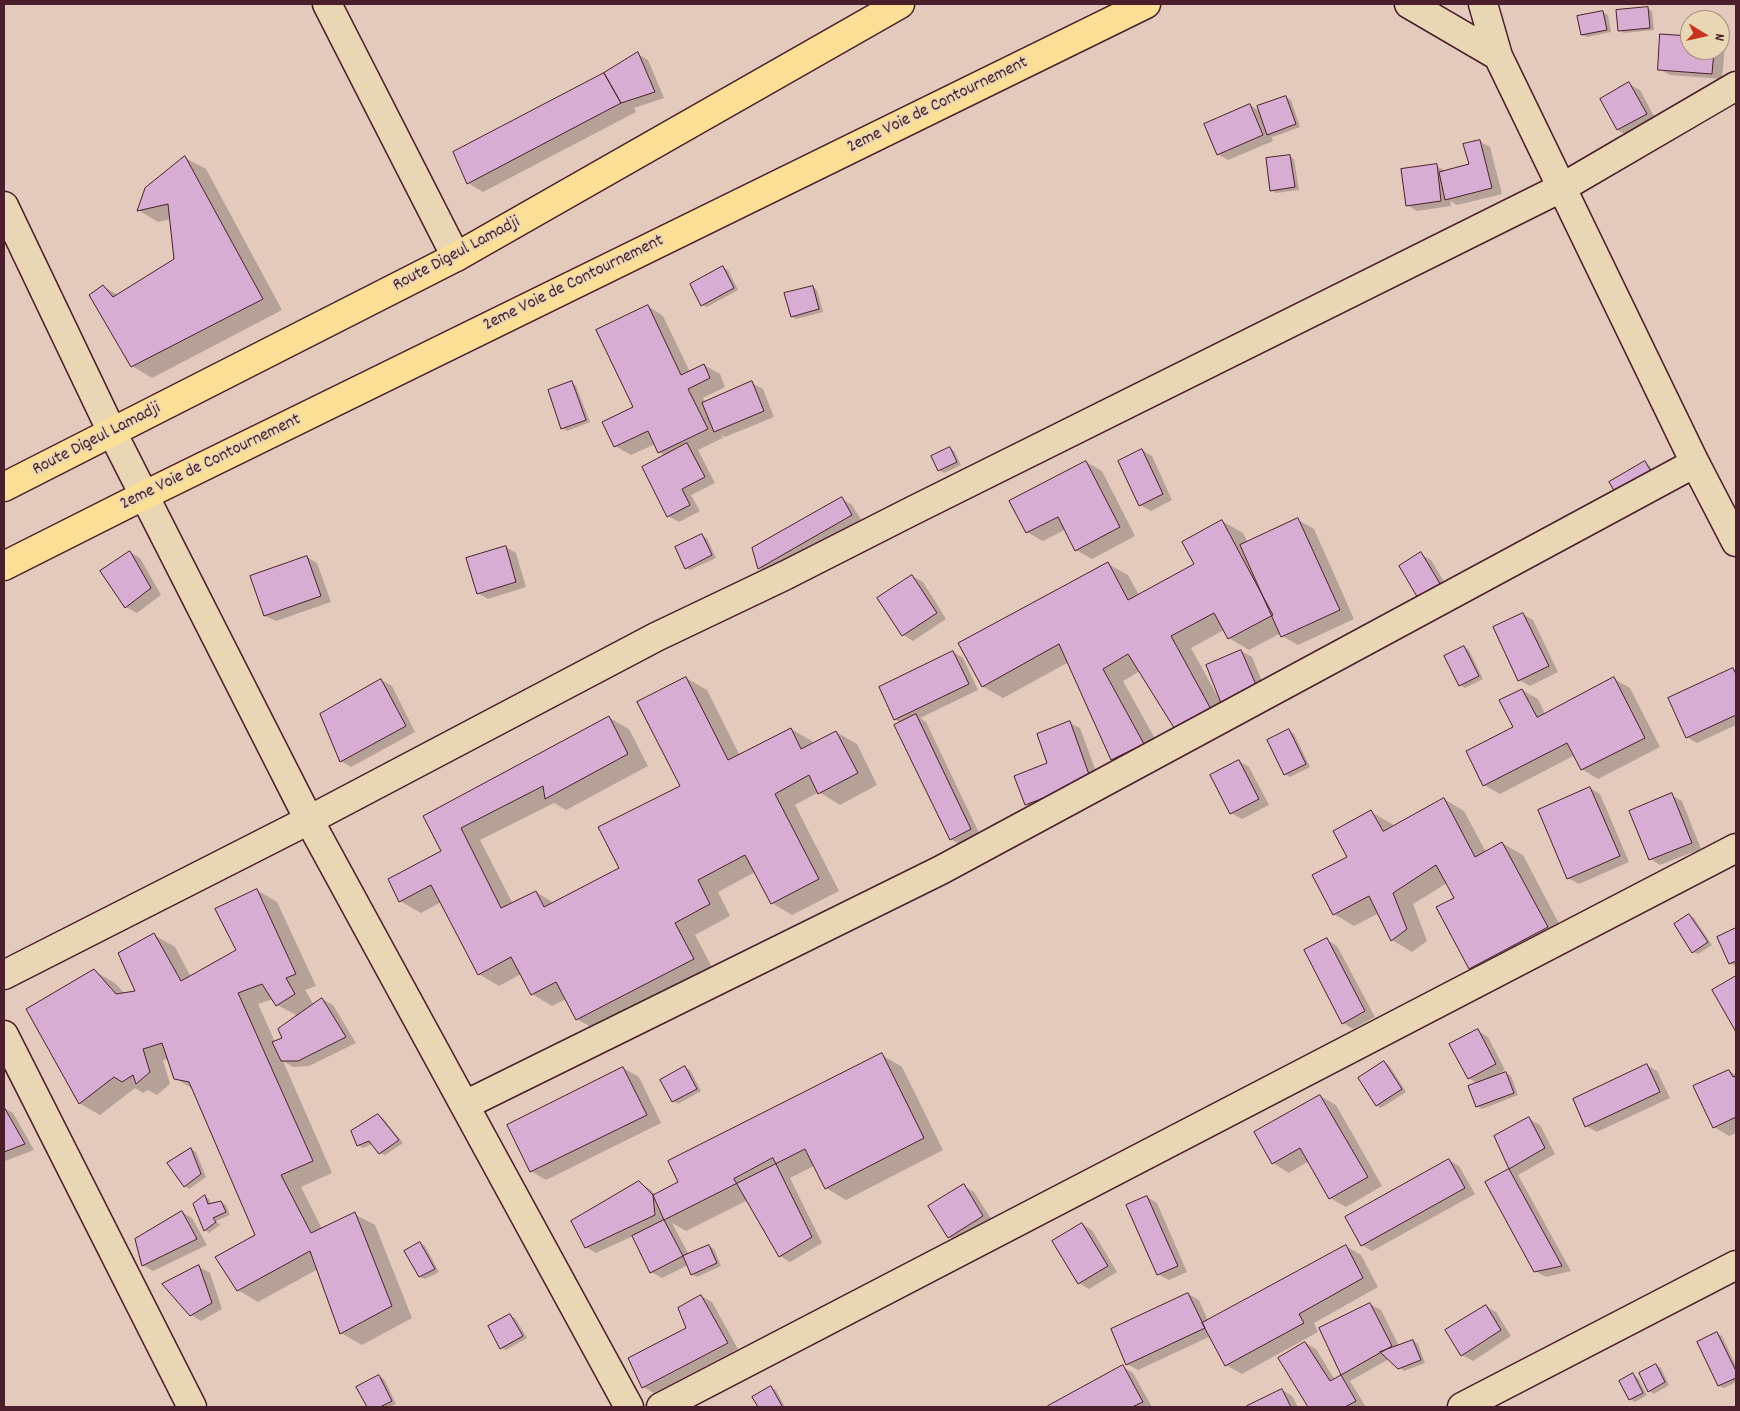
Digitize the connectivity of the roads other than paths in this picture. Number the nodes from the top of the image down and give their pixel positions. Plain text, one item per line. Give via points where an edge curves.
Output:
1 (327, 4) edge
2 (900, 4) edge
3 (1146, 4) edge
4 (1409, 4) edge
5 (1483, 4) edge
6 (1498, 56) junction
7 (1736, 86) edge
8 (1562, 188) junction
9 (4, 206) edge
10 (456, 257) junction
11 (112, 432) junction
12 (1695, 463) junction
13 (4, 487) edge
14 (143, 496) junction
15 (1736, 542) edge
16 (4, 566) edge
17 (309, 820) junction
18 (1736, 848) edge
19 (4, 975) edge
20 (4, 1035) edge
21 (465, 1105) junction
22 (1736, 1265) edge
23 (192, 1407) edge
24 (629, 1407) edge
25 (661, 1407) edge
26 (1462, 1407) edge

1 - 10 street
2 - 10 main road, Route Digeul Lamadji
3 - 14 main road, 2eme Voie de Contournement
4 - 6 street
5 - 6 street
6 - 8 street
7 - 8 street
8 - 12 street
8 - 17 street via 656,637
9 - 11 street
10 - 11 main road, Route Digeul Lamadji
11 - 13 main road, Route Digeul Lamadji
11 - 14 street
12 - 15 street
12 - 21 street via 941,870
14 - 16 main road, 2eme Voie de Contournement
14 - 17 street
17 - 19 street
17 - 21 street
18 - 25 street
20 - 23 street
21 - 24 street
22 - 26 street

